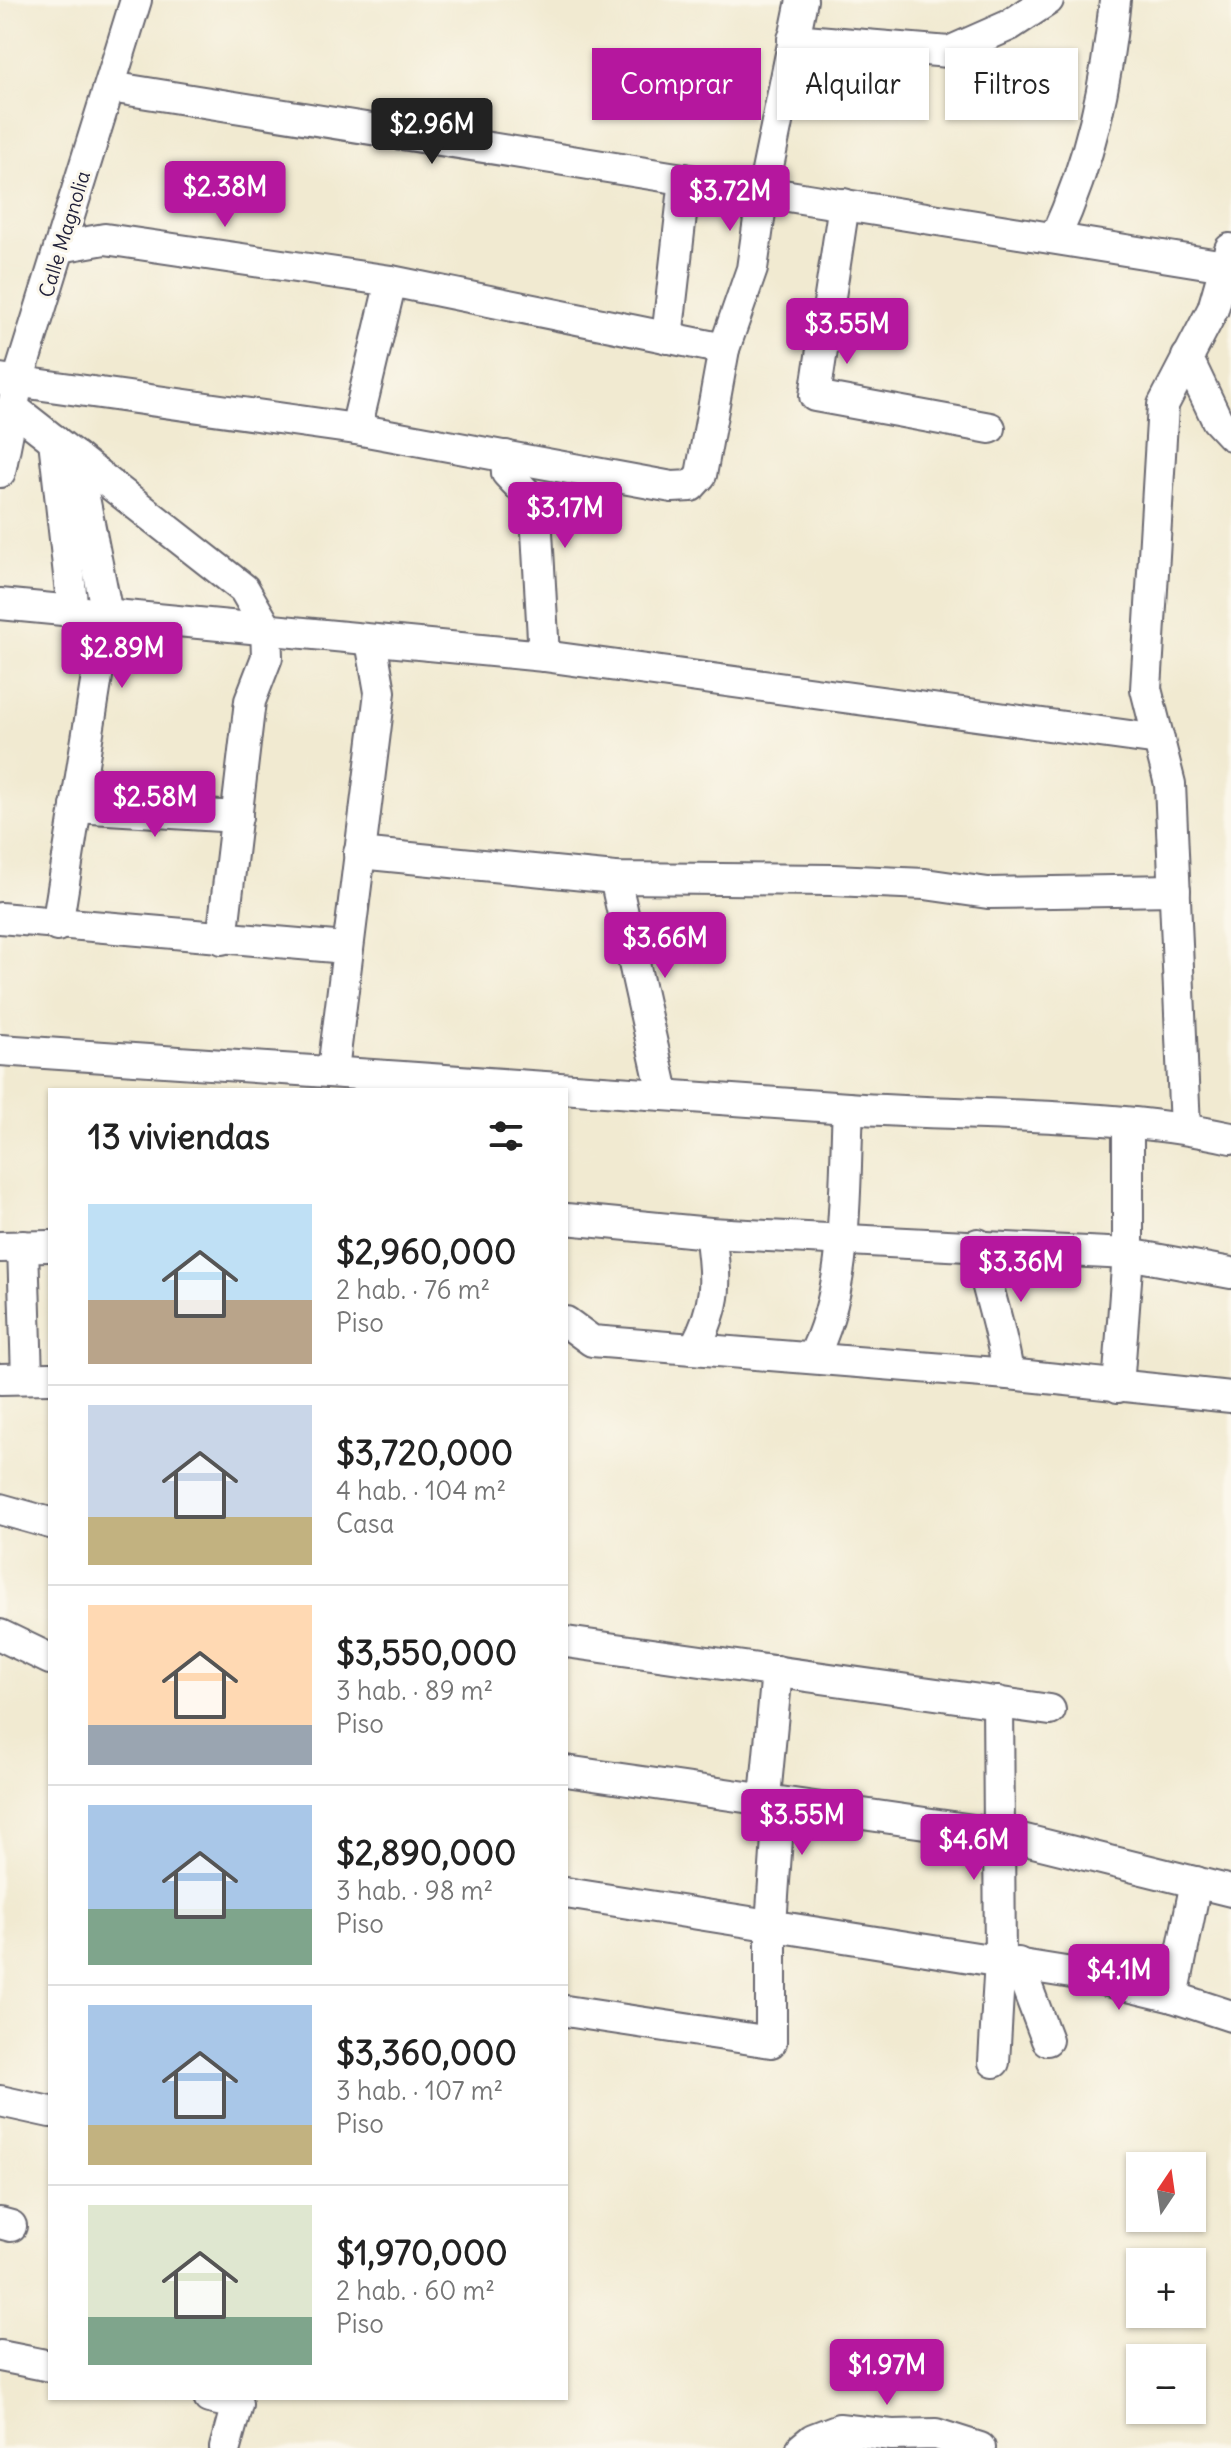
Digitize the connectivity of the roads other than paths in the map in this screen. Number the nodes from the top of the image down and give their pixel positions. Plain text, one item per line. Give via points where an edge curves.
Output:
1 (136, 0) edge
2 (802, 0) edge
3 (1048, 0) edge
4 (1115, 0) edge
5 (793, 39) junction
6 (110, 87) junction
7 (685, 179) junction
8 (763, 191) junction
9 (844, 204) junction
10 (1055, 238) junction
11 (60, 247) junction
12 (1228, 256) edge
13 (391, 281) junction
14 (667, 338) junction
15 (724, 349) junction
16 (1187, 357) junction
17 (10, 389) edge
18 (990, 428) dead end
19 (356, 429) junction
20 (1231, 435) edge
21 (65, 448) junction
22 (506, 456) junction
23 (0, 472) edge
24 (0, 604) edge
25 (73, 611) junction
26 (107, 614) junction
27 (266, 627) junction
28 (371, 641) junction
29 (544, 656) junction
30 (1159, 740) junction
31 (76, 807) junction
32 (237, 817) junction
33 (359, 853) junction
34 (615, 878) junction
35 (1175, 890) junction
36 (0, 918) edge
37 (57, 926) junction
38 (222, 939) junction
39 (346, 948) junction
40 (0, 1050) edge
41 (333, 1070) junction
42 (415, 1085) edge
43 (505, 1088) edge
44 (568, 1090) edge
45 (663, 1093) junction
46 (848, 1108) junction
47 (1128, 1123) junction
48 (1185, 1128) junction
49 (1231, 1138) edge
50 (568, 1219) edge
51 (710, 1233) junction
52 (841, 1238) junction
53 (978, 1244) junction
54 (24, 1246) edge
55 (1128, 1254) junction
56 (1231, 1273) edge
57 (568, 1323) edge
58 (695, 1347) junction
59 (812, 1358) junction
60 (1008, 1374) junction
61 (26, 1378) edge
62 (1118, 1387) junction
63 (1231, 1397) edge
64 (0, 1509) edge
65 (48, 1522) edge
66 (0, 1635) edge
67 (568, 1642) edge
68 (48, 1658) edge
69 (777, 1671) junction
70 (998, 1702) junction
71 (1050, 1710) dead end
72 (568, 1771) edge
73 (765, 1797) junction
74 (1001, 1834) junction
75 (1196, 1882) junction
76 (1231, 1891) edge
77 (568, 1893) edge
78 (771, 1925) junction
79 (1009, 1961) junction
80 (1173, 1997) junction
81 (568, 2011) edge
82 (1231, 2016) edge
83 (1047, 2040) dead end
84 (994, 2062) dead end
85 (0, 2101) edge
86 (48, 2112) edge
87 (0, 2356) edge
88 (48, 2366) edge
89 (218, 2400) edge
90 (225, 2448) edge
91 (802, 2448) edge
92 (980, 2448) edge

1 - 6 street, Calle Magnolia
2 - 5 street
3 - 5 street via 1010,25 949,52
4 - 10 street via 1096,127
5 - 8 street
6 - 7 street
6 - 11 street, Calle Magnolia
7 - 8 street
7 - 14 street
8 - 9 street
8 - 15 street via 752,269
9 - 10 street
9 - 18 street via 815,396
10 - 12 street
11 - 13 street via 105,239
11 - 17 street, Calle Magnolia
12 - 16 street via 1213,309
13 - 14 street
13 - 19 street
14 - 15 street
15 - 22 street via 701,475 691,486 672,487
16 - 20 street via 1217,420
16 - 30 street via 1163,405 1146,689
17 - 19 street
17 - 21 street
17 - 23 street, Calle Magnolia
19 - 22 street
21 - 25 street
21 - 26 street
21 - 27 street via 244,589
22 - 29 street via 507,473 536,514
24 - 25 street
25 - 26 street
26 - 27 street
26 - 31 street
27 - 28 street
27 - 32 street via 267,657 250,701
28 - 29 street
28 - 33 street via 380,692
29 - 30 street
30 - 35 street via 1170,784
31 - 32 street
31 - 37 street
32 - 38 street
33 - 34 street
33 - 39 street
34 - 35 street via 925,884 988,893
34 - 45 street
35 - 48 street
36 - 37 street
37 - 38 street
38 - 39 street
39 - 41 street
40 - 41 street
41 - 42 street
42 - 43 street
44 - 45 street
45 - 46 street
46 - 47 street
46 - 52 street
47 - 48 street
47 - 55 street
48 - 49 street
50 - 51 street
51 - 52 street
51 - 58 street via 715,1272 711,1318
52 - 53 street
52 - 59 street via 823,1338
53 - 55 street
53 - 60 street via 988,1297 1002,1329
54 - 61 street
55 - 56 street
55 - 62 street
57 - 58 street via 592,1341
58 - 59 street
59 - 60 street
60 - 62 street
62 - 63 street
64 - 65 street
66 - 68 street
67 - 69 street
69 - 70 street
69 - 73 street
70 - 71 street
70 - 74 street
72 - 73 street
73 - 74 street
73 - 78 street via 777,1838
74 - 75 street
74 - 79 street
75 - 76 street
75 - 80 street
77 - 78 street
78 - 79 street
78 - 81 street via 771,2042
79 - 80 street
79 - 83 street
79 - 84 street
80 - 82 street
85 - 86 street
87 - 88 street
89 - 90 street via 237,2404
91 - 92 street via 839,2429 936,2434

